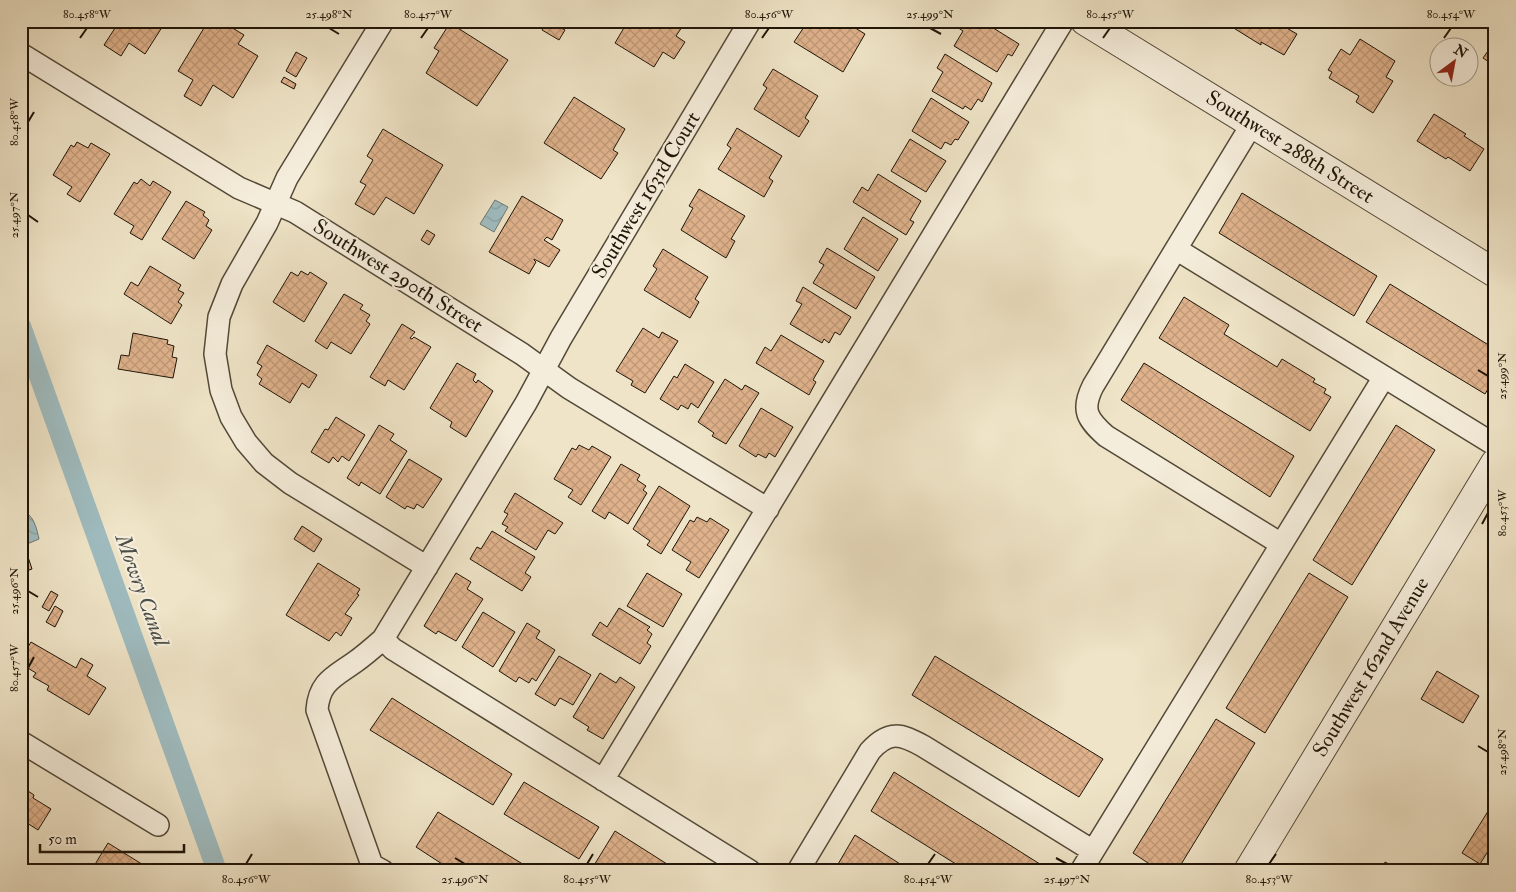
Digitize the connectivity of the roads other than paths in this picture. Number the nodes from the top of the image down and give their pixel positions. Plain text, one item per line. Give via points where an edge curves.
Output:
1 (383, 21) edge
2 (750, 21) edge
3 (1063, 21) edge
4 (1085, 21) edge
5 (21, 54) edge
6 (1252, 124) junction
7 (276, 204) junction
8 (1176, 249) junction
9 (1495, 273) edge
10 (543, 369) junction
11 (1384, 378) junction
12 (1495, 445) edge
13 (1495, 463) edge
14 (768, 509) junction
15 (1281, 544) junction
16 (427, 567) junction
17 (383, 639) junction
18 (21, 742) edge
19 (603, 780) junction
20 (158, 825) dead end
21 (1093, 851) junction
22 (376, 869) edge
23 (750, 871) edge
24 (798, 871) edge
25 (1081, 871) edge
26 (1248, 871) edge

1 - 7 street via 287,178
2 - 10 street, Southwest 163rd Court
3 - 14 street
4 - 6 street, Southwest 288th Street
5 - 7 street, Southwest 290th Street via 239,188
6 - 8 street
6 - 9 street, Southwest 288th Street
7 - 10 street, Southwest 290th Street via 303,217
7 - 16 street via 232,284 219,317 216,365 231,417 254,453 275,473
8 - 11 street
8 - 15 street via 1093,386 1086,399 1086,411 1093,424 1106,436
10 - 14 street, Southwest 290th Street
10 - 16 street, Southwest 163rd Court
11 - 12 street
11 - 15 street
13 - 26 street, Southwest 162nd Avenue
14 - 19 street
15 - 21 street
16 - 17 street, Southwest 163rd Court
17 - 19 street via 393,650
17 - 22 street, Southwest 163rd Court via 334,675 318,696 317,710
18 - 20 street
19 - 23 street
21 - 24 street via 923,746 899,736 888,736 870,751
21 - 25 street

